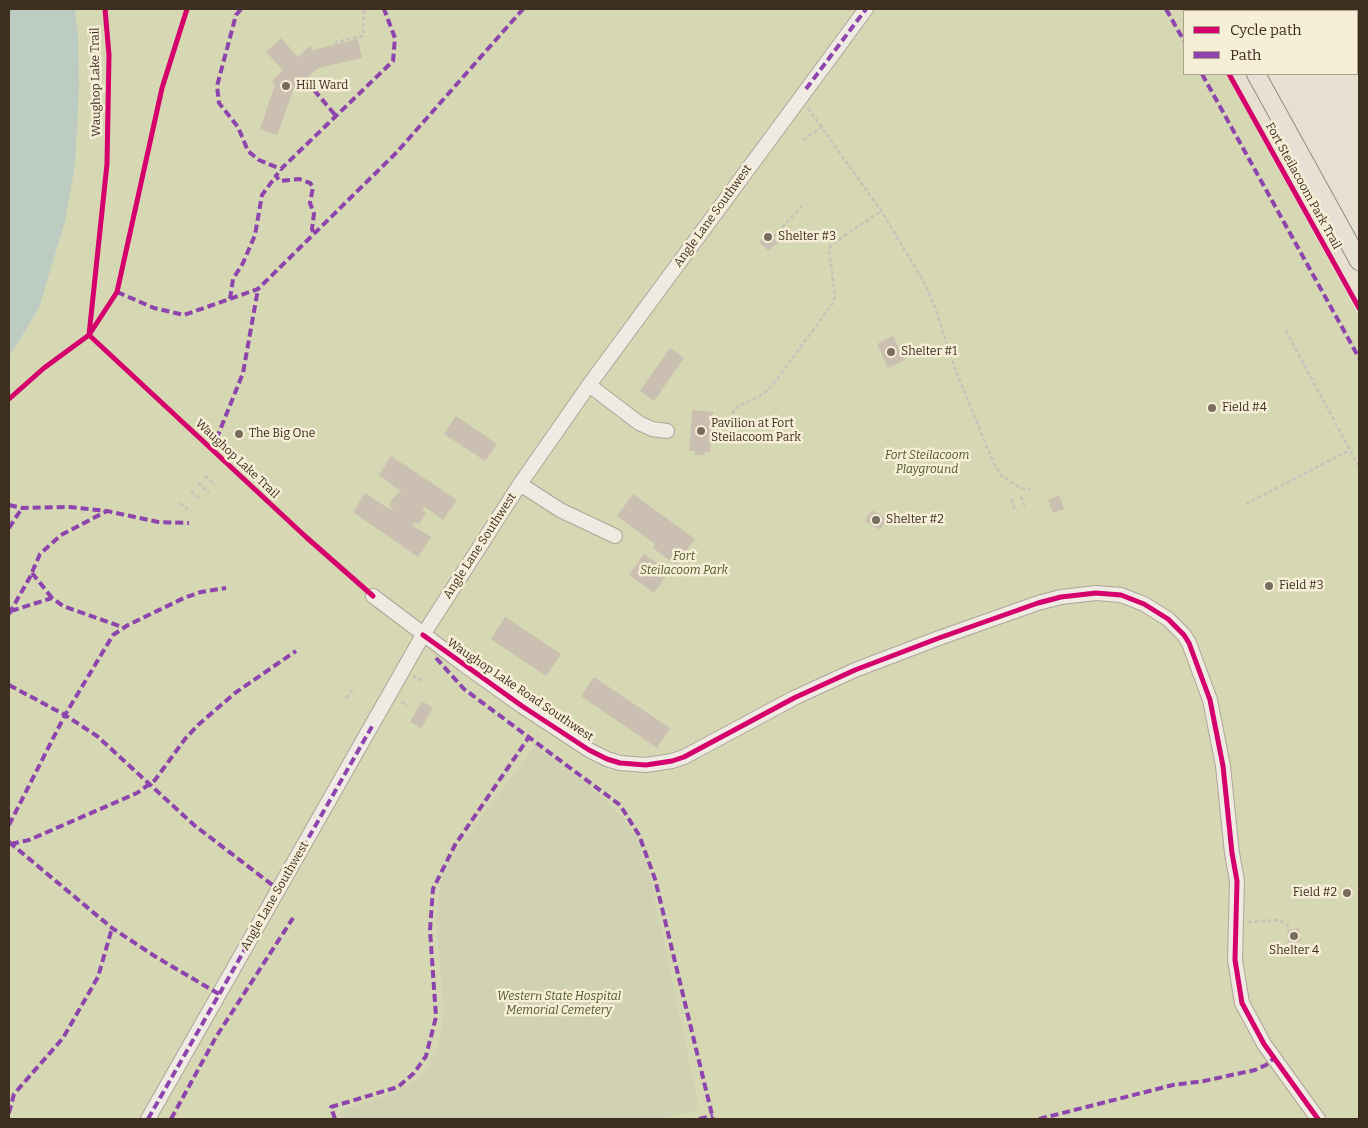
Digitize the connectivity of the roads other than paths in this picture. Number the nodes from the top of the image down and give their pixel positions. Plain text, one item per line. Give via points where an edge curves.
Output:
1 (866, 9) edge
2 (1257, 75) edge
3 (1359, 261) edge
4 (589, 384) junction
5 (667, 430) dead end
6 (520, 484) junction
7 (615, 536) dead end
8 (373, 596) dead end
9 (423, 635) junction
10 (148, 1119) edge
11 (1318, 1119) edge

1 - 4 street, Angle Lane Southwest
2 - 3 main road
4 - 5 street via 639,423 652,429
4 - 6 street, Angle Lane Southwest
6 - 7 street via 560,510
6 - 9 street, Angle Lane Southwest
8 - 9 street, Waughop Lake Road Southwest
9 - 10 street, Angle Lane Southwest
9 - 11 street, Waughop Lake Road Southwest via 589,750 620,763 646,765 684,757 794,698 855,670 1038,604 1061,597 1096,593 1121,595 1144,604 1168,619 1184,635 1210,700 1223,766 1237,881 1235,960 1242,1003 1264,1044

